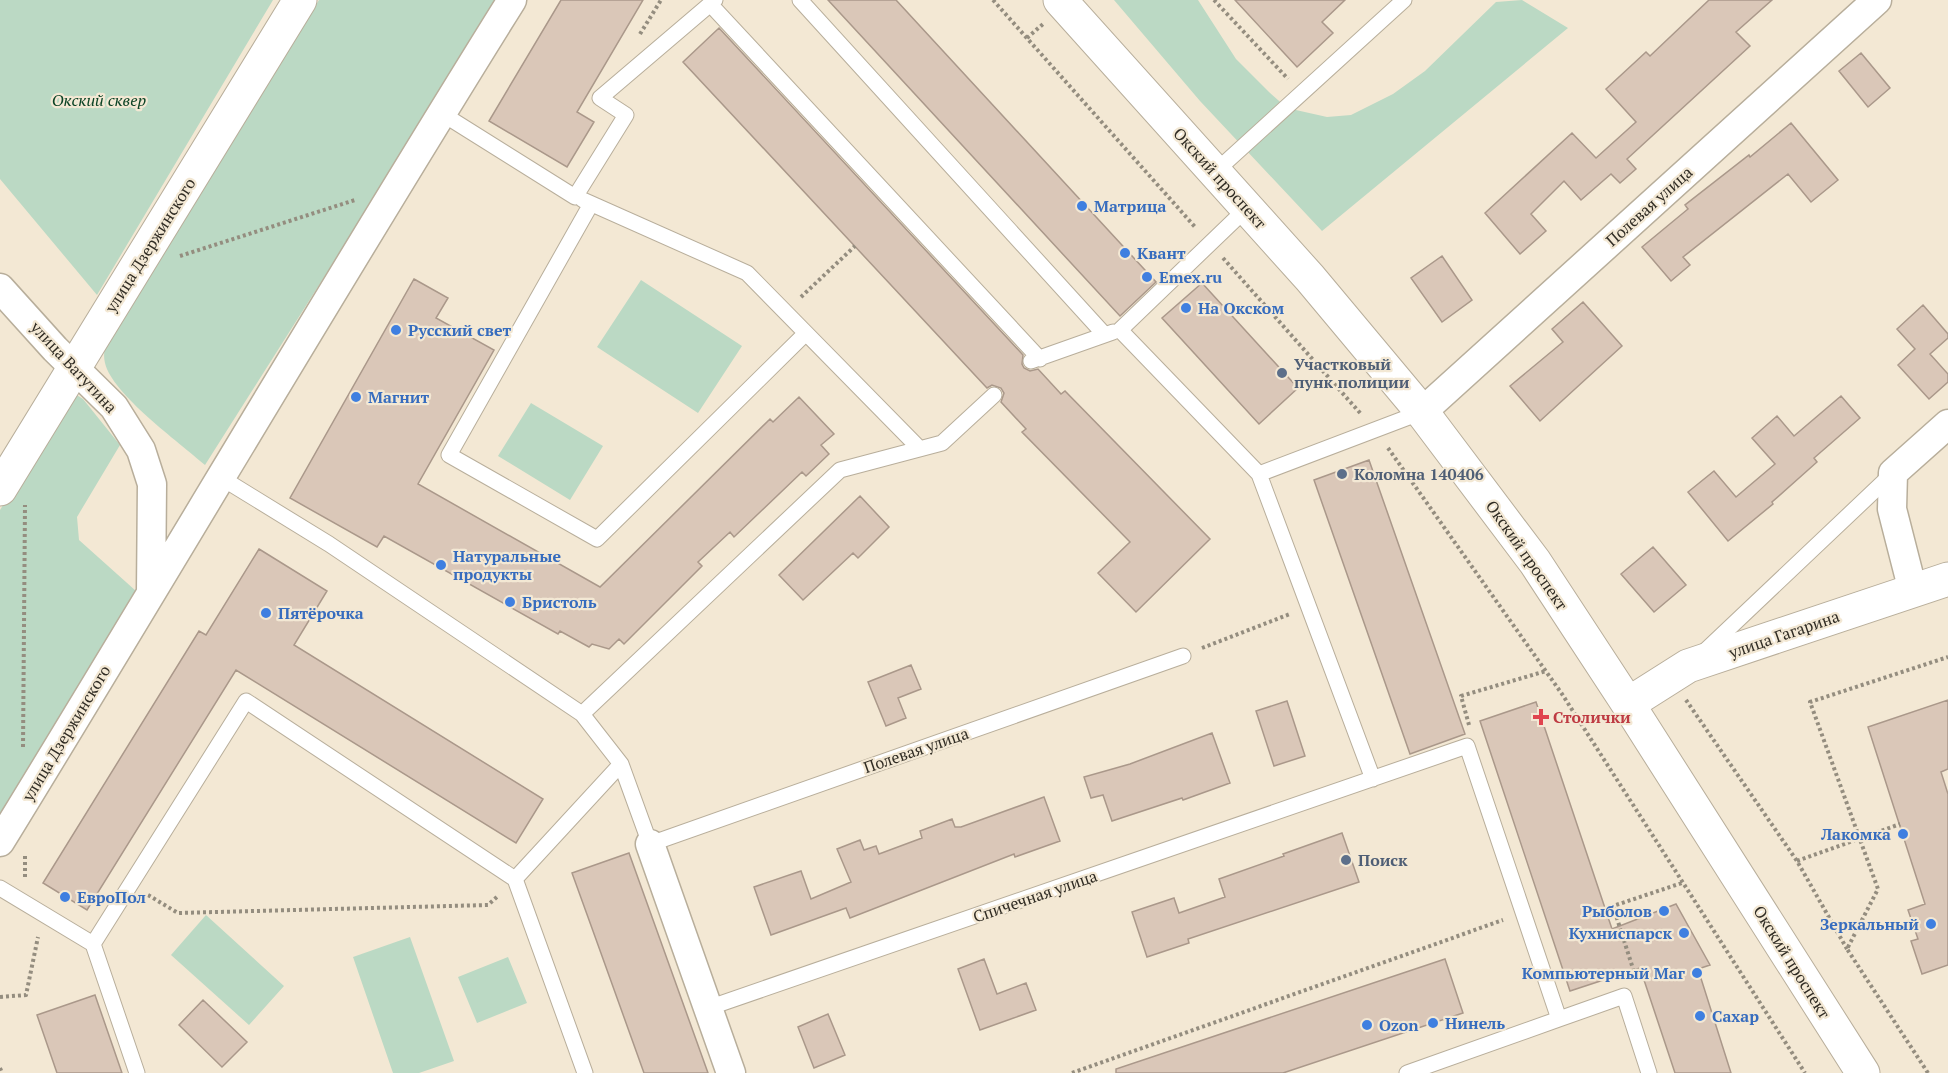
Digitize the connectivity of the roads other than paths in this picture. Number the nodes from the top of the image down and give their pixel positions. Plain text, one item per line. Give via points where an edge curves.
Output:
1 (300, 0) edge
2 (512, 0) edge
3 (800, 0) edge
4 (1060, 0) edge
5 (1404, 0) edge
6 (1877, 0) edge
7 (713, 2) edge
8 (441, 113) junction
9 (1215, 172) junction
10 (575, 197) junction
11 (591, 204) junction
12 (1247, 208) junction
13 (0, 288) edge
14 (1120, 330) junction
15 (806, 333) junction
16 (1104, 334) junction
17 (74, 368) junction
18 (994, 395) dead end
19 (1422, 412) junction
20 (1948, 424) edge
21 (920, 448) junction
22 (1893, 473) junction
23 (1259, 474) junction
24 (220, 477) junction
25 (13, 492) edge
26 (1948, 579) edge
27 (1913, 591) junction
28 (151, 594) junction
29 (1183, 656) road end
30 (1689, 666) junction
31 (1628, 704) junction
32 (582, 714) junction
33 (621, 764) junction
34 (1367, 781) junction
35 (650, 844) junction
36 (12, 845) edge
37 (515, 879) junction
38 (0, 888) edge
39 (93, 944) junction
40 (708, 1008) junction
41 (1560, 1019) junction
42 (137, 1073) edge
43 (585, 1073) edge
44 (731, 1073) edge
45 (1407, 1073) edge
46 (1649, 1073) edge
47 (1863, 1073) edge

1 - 17 main road, улица Дзержинского
2 - 8 street, улица Дзержинского
3 - 16 lane
4 - 9 main road, Окский проспект
5 - 9 lane
6 - 19 street, Полевая улица
7 - 10 lane via 600,98 626,115
7 - 16 lane via 1035,360
8 - 10 lane
8 - 24 street, улица Дзержинского
9 - 12 main road, Окский проспект
10 - 11 lane
11 - 15 lane via 747,273
11 - 15 lane via 449,455 597,538
12 - 14 lane
12 - 19 main road, Окский проспект
13 - 17 street, улица Ватутина
14 - 16 lane
14 - 23 lane
15 - 21 lane
17 - 25 main road, улица Дзержинского
17 - 28 street, улица Ватутина via 114,406 141,450 152,484
18 - 21 lane via 942,443
19 - 23 lane
19 - 31 main road, Окский проспект via 1534,562
20 - 22 street
21 - 32 lane via 840,470
22 - 27 street via 1892,509
22 - 30 lane
23 - 34 lane via 1310,607
24 - 28 street, улица Дзержинского
24 - 32 lane via 329,544
26 - 27 main road, улица Гагарина
27 - 30 main road, улица Гагарина
28 - 36 street, улица Дзержинского
29 - 35 lane, Полевая улица
30 - 31 main road, улица Гагарина
31 - 47 main road, Окский проспект
32 - 33 lane
33 - 35 lane
33 - 37 lane
34 - 40 lane, Спичечная улица
34 - 41 lane, Спичечная улица via 1467,746
35 - 40 street
37 - 39 lane via 246,701
37 - 43 lane
38 - 39 lane
39 - 42 lane
40 - 44 street
41 - 45 lane
41 - 46 lane via 1624,996

